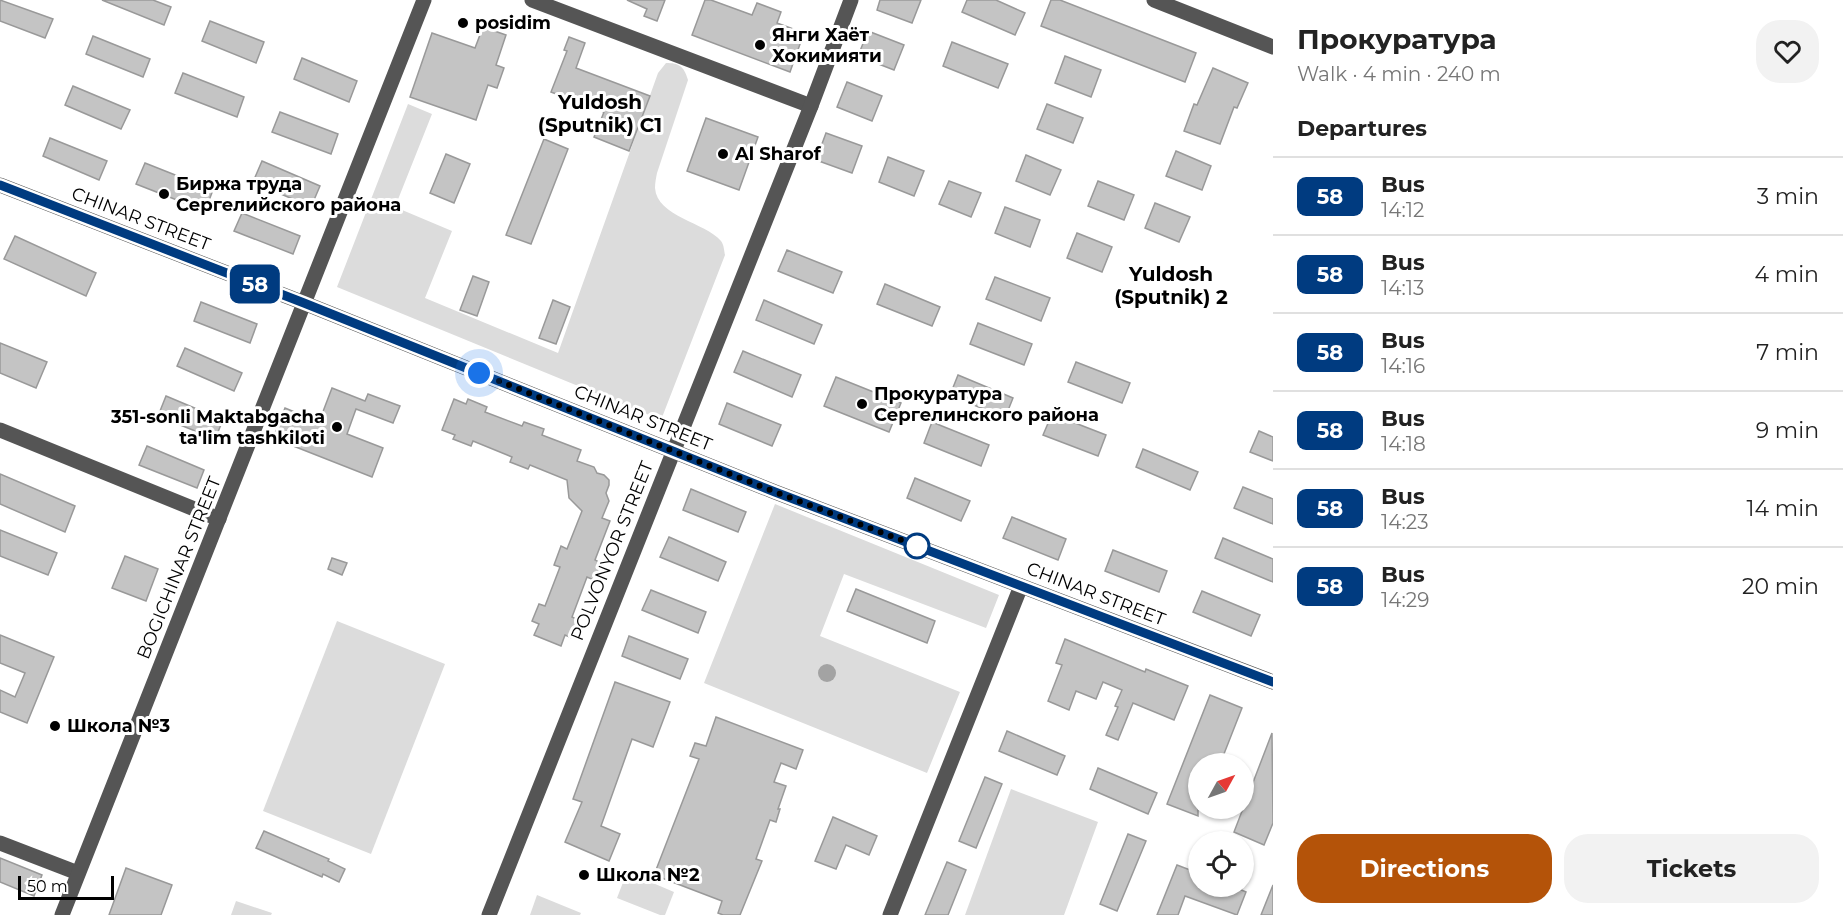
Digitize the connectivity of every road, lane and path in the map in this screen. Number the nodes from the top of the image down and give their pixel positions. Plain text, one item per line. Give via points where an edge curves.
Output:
1 (424, 0) edge
2 (532, 0) edge
3 (851, 0) edge
4 (1154, 0) edge
5 (1273, 47) edge
6 (811, 105) junction
7 (0, 185) edge
8 (304, 303) junction
9 (0, 430) edge
10 (673, 450) junction
11 (219, 519) junction
12 (1022, 586) junction
13 (1273, 682) edge
14 (0, 843) edge
15 (78, 873) junction
16 (62, 915) edge
17 (489, 915) edge
18 (890, 915) edge

1 - 8 street, BOGICHINAR STREET
2 - 6 street
3 - 6 street, POLVONYOR STREET
4 - 5 street
6 - 10 street, POLVONYOR STREET
7 - 8 street, CHINAR STREET
8 - 10 street, CHINAR STREET
8 - 11 street, BOGICHINAR STREET
9 - 11 street
10 - 12 street, CHINAR STREET
10 - 17 street, POLVONYOR STREET
11 - 15 street, BOGICHINAR STREET
12 - 13 street, CHINAR STREET
12 - 18 street
14 - 15 street
15 - 16 street, BOGICHINAR STREET

